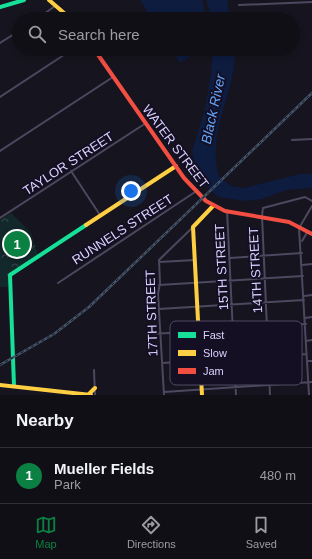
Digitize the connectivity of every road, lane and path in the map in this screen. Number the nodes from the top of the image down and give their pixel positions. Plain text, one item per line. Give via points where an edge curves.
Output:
1 (24, 0) edge
2 (49, 0) edge
3 (312, 2) edge
4 (239, 5) dead end
5 (55, 6) junction
6 (0, 7) edge
7 (47, 12) edge
8 (62, 12) edge
9 (12, 35) edge
10 (0, 43) edge
11 (62, 56) edge
12 (99, 56) edge
13 (113, 77) junction
14 (0, 96) edge
15 (146, 123) junction
16 (312, 139) edge
17 (292, 140) dead end
18 (0, 151) edge
19 (176, 166) junction
20 (71, 171) junction
21 (196, 191) junction
22 (312, 201) edge
23 (213, 206) junction
24 (312, 206) edge
25 (227, 210) junction
26 (100, 215) junction
27 (262, 216) junction
28 (0, 218) edge
29 (300, 226) junction
30 (193, 227) junction
31 (310, 232) edge
32 (301, 242) junction
33 (302, 253) junction
34 (264, 256) junction
35 (230, 258) junction
36 (195, 260) junction
37 (159, 262) junction
38 (312, 264) edge
39 (302, 265) junction
40 (303, 276) junction
41 (264, 279) junction
42 (231, 281) junction
43 (58, 283) dead end
44 (196, 283) junction
45 (159, 285) junction
46 (312, 295) edge
47 (304, 296) junction
48 (304, 300) junction
49 (266, 303) junction
50 (232, 305) junction
51 (197, 307) junction
52 (159, 309) junction
53 (312, 317) edge
54 (305, 318) junction
55 (198, 321) edge
56 (233, 321) edge
57 (267, 321) edge
58 (302, 324) edge
59 (306, 324) junction
60 (170, 332) edge
61 (160, 333) junction
62 (154, 334) dead end
63 (312, 340) edge
64 (306, 341) junction
65 (302, 354) edge
66 (307, 354) junction
67 (307, 361) junction
68 (312, 361) edge
69 (170, 362) edge
70 (162, 363) junction
71 (94, 370) dead end
72 (302, 382) edge
73 (308, 382) junction
74 (312, 382) edge
75 (0, 385) edge
76 (202, 385) edge
77 (236, 385) edge
78 (270, 385) joint
79 (14, 386) junction
80 (95, 388) junction
81 (236, 388) junction
82 (42, 389) junction
83 (202, 390) junction
84 (87, 394) edge
85 (164, 394) edge
86 (42, 395) edge
87 (91, 395) edge
88 (95, 395) edge
89 (202, 395) edge
90 (236, 395) edge
91 (270, 395) edge
92 (309, 395) edge

1 - 6 street
2 - 5 street
3 - 4 street
5 - 7 street
5 - 8 street
9 - 10 street
11 - 14 street
12 - 13 street, WATER STREET
13 - 15 street, WATER STREET
13 - 18 street
15 - 19 street, WATER STREET
15 - 20 street, TAYLOR STREET
16 - 17 street
19 - 21 street, WATER STREET
19 - 26 street
20 - 26 street
20 - 28 street, TAYLOR STREET
21 - 23 street, WATER STREET
21 - 43 street, RUNNELS STREET
22 - 27 street via 305,197 264,206
23 - 25 street, WATER STREET
23 - 30 street, 17TH STREET
24 - 29 street
25 - 27 street, WATER STREET
25 - 35 street, 15TH STREET
26 - 79 street via 10,275
27 - 29 street, WATER STREET
27 - 34 street, 14TH STREET
29 - 31 street, WATER STREET
29 - 32 street
30 - 36 street
30 - 37 street, 17TH STREET via 160,258
31 - 32 street
32 - 33 street
33 - 34 street
33 - 39 street
34 - 35 street
34 - 41 street, 14TH STREET
35 - 42 street, 15TH STREET
36 - 37 street
36 - 44 street
37 - 45 street, 17TH STREET
38 - 39 street
39 - 40 street
40 - 41 street
40 - 47 street
41 - 42 street
41 - 49 street, 14TH STREET
42 - 44 street
42 - 50 street, 15TH STREET
44 - 45 street
44 - 51 street
45 - 52 street, 17TH STREET
46 - 47 street
47 - 48 street
48 - 49 street
48 - 54 street
49 - 50 street
49 - 57 street, 14TH STREET
50 - 51 street
50 - 56 street, 15TH STREET
51 - 52 street
51 - 55 street
52 - 61 street, 17TH STREET
53 - 54 street
54 - 59 street
58 - 59 street
59 - 64 street
60 - 61 street
61 - 62 street
61 - 70 street, 17TH STREET
63 - 64 street
64 - 66 street
65 - 66 street
66 - 67 street
67 - 68 street
67 - 73 street
69 - 70 street
70 - 85 street, 17TH STREET
71 - 80 street
72 - 73 street
73 - 74 street
73 - 92 street
75 - 79 street
76 - 83 street
77 - 81 street, 15TH STREET
78 - 81 street
78 - 91 street, 14TH STREET
79 - 82 street
80 - 84 street via 92,393
80 - 88 street
81 - 83 street
81 - 90 street, 15TH STREET
82 - 84 street
82 - 86 street
83 - 85 street
83 - 89 street
84 - 87 street

